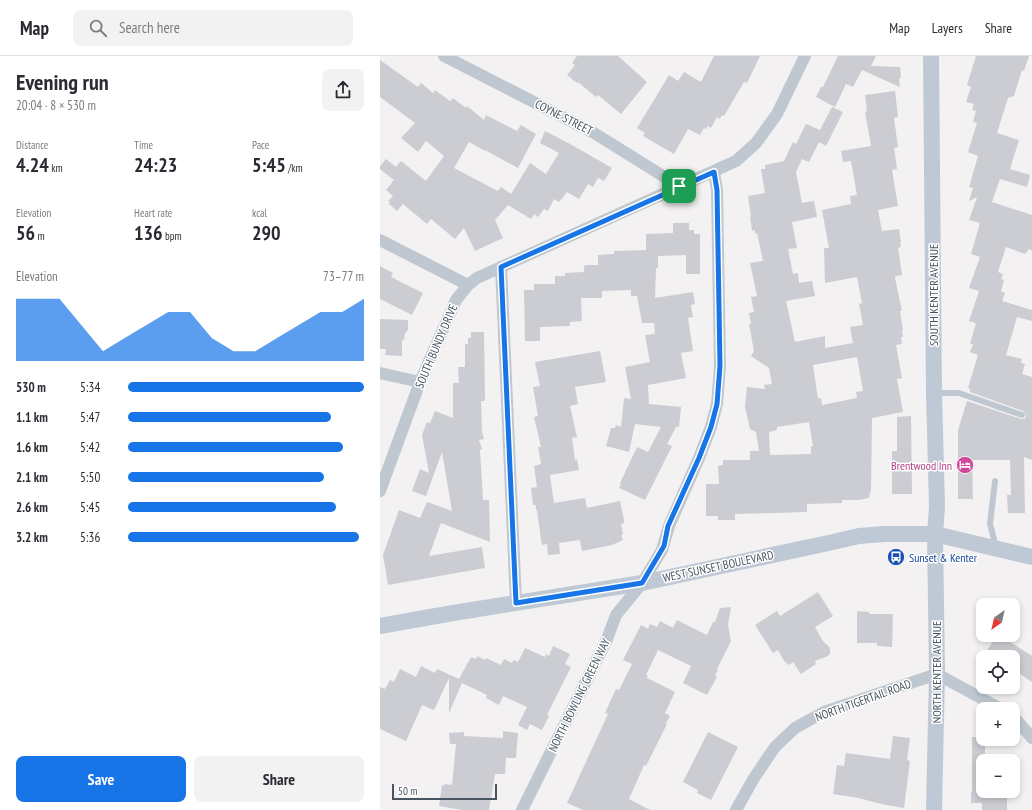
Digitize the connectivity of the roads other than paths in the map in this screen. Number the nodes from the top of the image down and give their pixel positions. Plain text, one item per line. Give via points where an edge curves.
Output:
1 (444, 56) edge
2 (805, 56) edge
3 (931, 56) edge
4 (714, 172) junction
5 (679, 186) junction
6 (380, 240) edge
7 (501, 267) junction
8 (468, 285) junction
9 (380, 373) edge
10 (420, 382) junction
11 (934, 393) junction
12 (1022, 415) dead end
13 (995, 481) dead end
14 (380, 491) edge
15 (935, 534) junction
16 (996, 548) junction
17 (1032, 557) edge
18 (642, 583) junction
19 (516, 603) junction
20 (380, 626) edge
21 (937, 674) junction
22 (988, 702) edge
23 (1020, 724) edge
24 (1032, 738) edge
25 (522, 810) edge
26 (736, 810) edge
27 (934, 810) edge

1 - 5 street, COYNE STREET via 594,132
2 - 4 street, SOUTH BUNDY DRIVE via 767,129 736,161
3 - 11 street, SOUTH KENTER AVENUE
4 - 5 street, SOUTH BUNDY DRIVE
4 - 18 street, NORTH BOWLING GREEN WAY via 717,190 720,366 717,404 699,458 668,526 664,546
5 - 7 street, SOUTH BUNDY DRIVE
6 - 8 street
7 - 8 street, SOUTH BUNDY DRIVE
7 - 19 street
8 - 10 street, SOUTH BUNDY DRIVE via 456,300
9 - 10 street
10 - 14 street, SOUTH BUNDY DRIVE
11 - 12 lane via 959,393
11 - 15 street, SOUTH KENTER AVENUE via 937,507
13 - 16 lane via 990,524
15 - 16 street, WEST SUNSET BOULEVARD
15 - 18 street, WEST SUNSET BOULEVARD via 859,536
15 - 21 street, NORTH KENTER AVENUE
16 - 17 street, WEST SUNSET BOULEVARD
18 - 19 street, WEST SUNSET BOULEVARD
18 - 25 street, NORTH BOWLING GREEN WAY via 616,614 607,640
19 - 20 street, WEST SUNSET BOULEVARD
21 - 22 street
21 - 26 street, NORTH TIGERTAIL ROAD via 824,712 795,728 775,747
21 - 27 street, NORTH KENTER AVENUE
23 - 24 street

